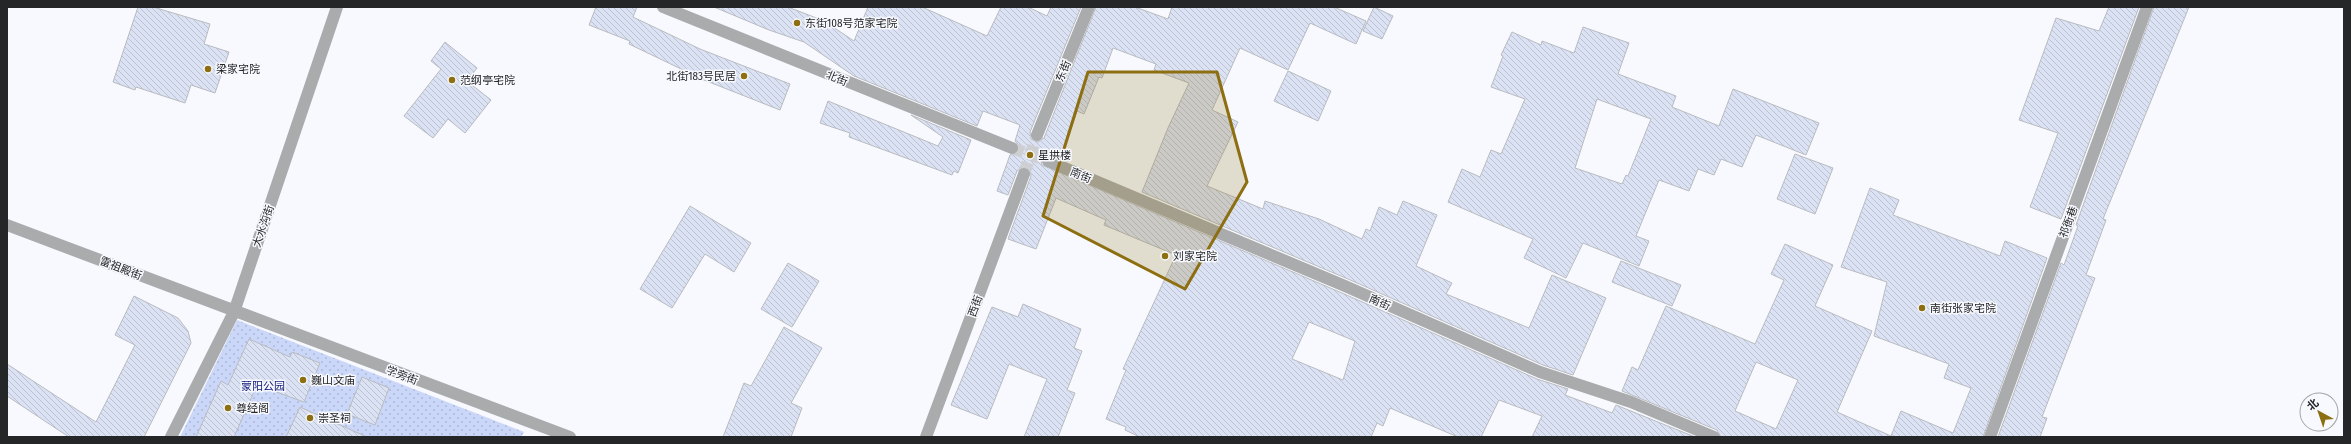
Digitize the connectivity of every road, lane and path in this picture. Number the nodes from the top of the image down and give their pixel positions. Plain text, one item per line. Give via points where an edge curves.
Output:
1 (337, 7) edge
2 (663, 7) edge
3 (1089, 7) edge
4 (2146, 7) edge
5 (1037, 135) tunnel mouth
6 (1012, 148) tunnel mouth
7 (1048, 161) tunnel mouth
8 (1024, 174) tunnel mouth
9 (7, 225) edge
10 (234, 312) junction
11 (171, 437) edge
12 (570, 437) edge
13 (926, 437) edge
14 (1714, 437) edge
15 (1990, 437) edge

1 - 10 street, 大水沟街
2 - 6 street, 北街
3 - 5 street, 东街
4 - 15 street, 祁衙巷
7 - 14 street, 南街 via 1345,286 1540,372 1632,402
8 - 13 street, 西街
9 - 10 street, 雷祖殿街
10 - 11 street, 大水沟街
10 - 12 street, 学旁街

